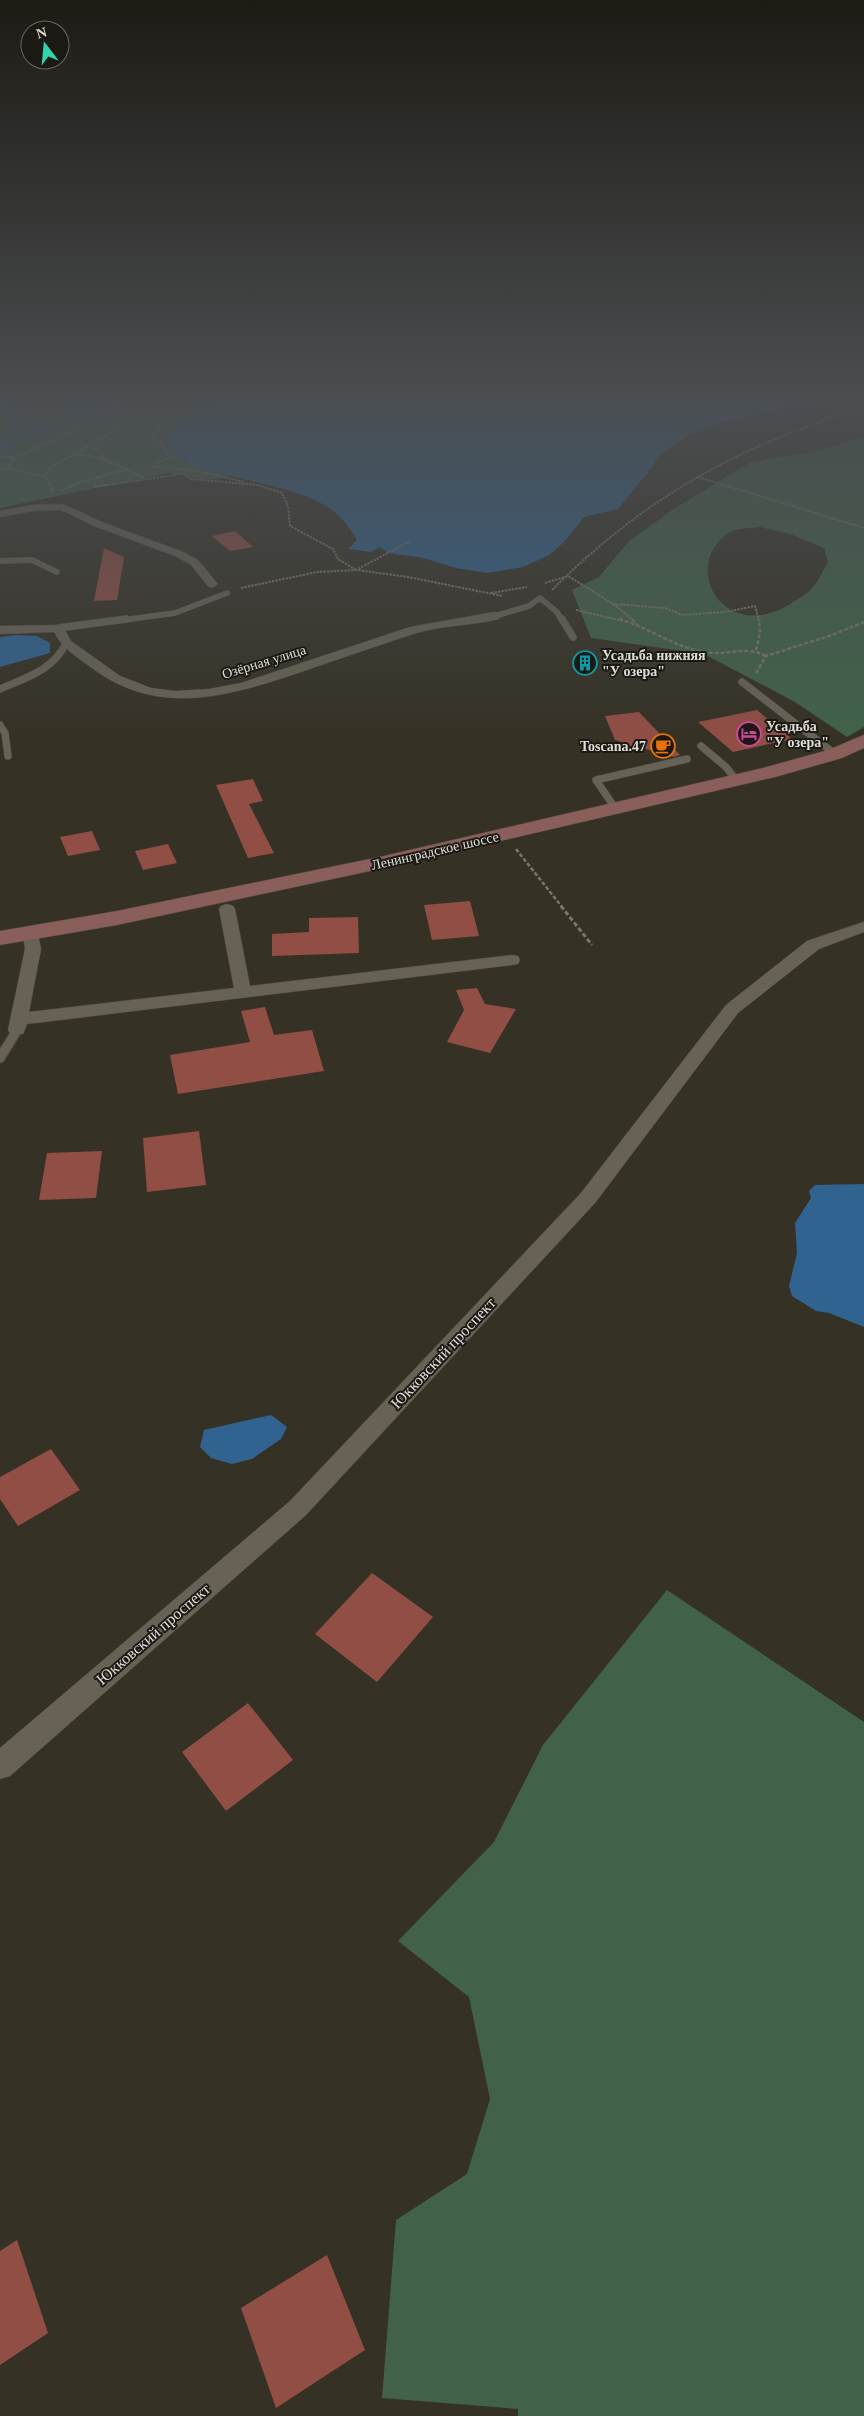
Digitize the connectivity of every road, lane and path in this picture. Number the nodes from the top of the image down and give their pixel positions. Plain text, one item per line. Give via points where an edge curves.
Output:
1 (78, 514) edge
2 (289, 514) edge
3 (641, 514) edge
4 (820, 514) edge
5 (864, 528) edge
6 (410, 541) dead end
7 (0, 561) edge
8 (356, 570) junction
9 (57, 572) dead end
10 (568, 576) junction
11 (544, 583) dead end
12 (212, 584) dead end
13 (535, 585) dead end
14 (227, 592) joint
15 (488, 594) junction
16 (504, 596) dead end
17 (540, 598) junction
18 (613, 604) junction
19 (495, 616) joint
20 (864, 622) edge
21 (639, 627) junction
22 (58, 628) junction
23 (0, 630) edge
24 (573, 636) dead end
25 (66, 643) junction
26 (756, 650) junction
27 (766, 656) junction
28 (742, 682) dead end
29 (0, 689) edge
30 (764, 697) junction
31 (0, 725) edge
32 (862, 745) edge
33 (701, 746) dead end
34 (835, 754) junction
35 (8, 756) dead end
36 (687, 758) dead end
37 (736, 780) junction
38 (615, 808) junction
39 (504, 835) junction
40 (227, 909) dead end
41 (864, 928) edge
42 (31, 933) junction
43 (0, 938) edge
44 (592, 945) dead end
45 (512, 960) dead end
46 (243, 992) junction
47 (18, 1026) junction
48 (0, 1058) edge
49 (0, 1766) edge

1 - 12 street via 179,554 194,562
2 - 8 path via 290,526 333,549 338,559
3 - 10 path via 589,553
4 - 5 path
6 - 8 path
7 - 9 lane via 32,560
8 - 14 path via 280,578
8 - 15 path
10 - 11 path
10 - 17 path
10 - 18 path
13 - 15 path
14 - 22 lane via 175,613
15 - 16 path
17 - 19 lane via 529,606
17 - 21 path
17 - 24 lane via 557,612
18 - 21 path
18 - 26 path via 665,608 683,615 755,606 761,637
19 - 25 street, Озёрная улица via 414,630 243,687 209,693 175,695 133,687 115,679
20 - 27 path
21 - 26 path via 686,650 716,654 738,649
22 - 23 street
22 - 25 street, Озёрная улица
25 - 29 lane via 56,662
26 - 27 path
27 - 30 path via 756,672
28 - 30 lane
30 - 34 lane
31 - 35 lane via 6,732
32 - 34 main road, Ленинградское шоссе
33 - 37 lane
34 - 37 main road, Ленинградское шоссе
36 - 38 lane via 596,780
37 - 38 main road, Ленинградское шоссе
38 - 39 main road, Ленинградское шоссе
39 - 42 main road, Ленинградское шоссе via 290,883
39 - 44 path
40 - 46 street
41 - 49 street, Юкковский проспект via 813,945 732,1009 588,1198 298,1508
42 - 43 main road, Ленинградское шоссе
42 - 47 street via 33,949
45 - 46 street
46 - 47 street
47 - 48 lane

